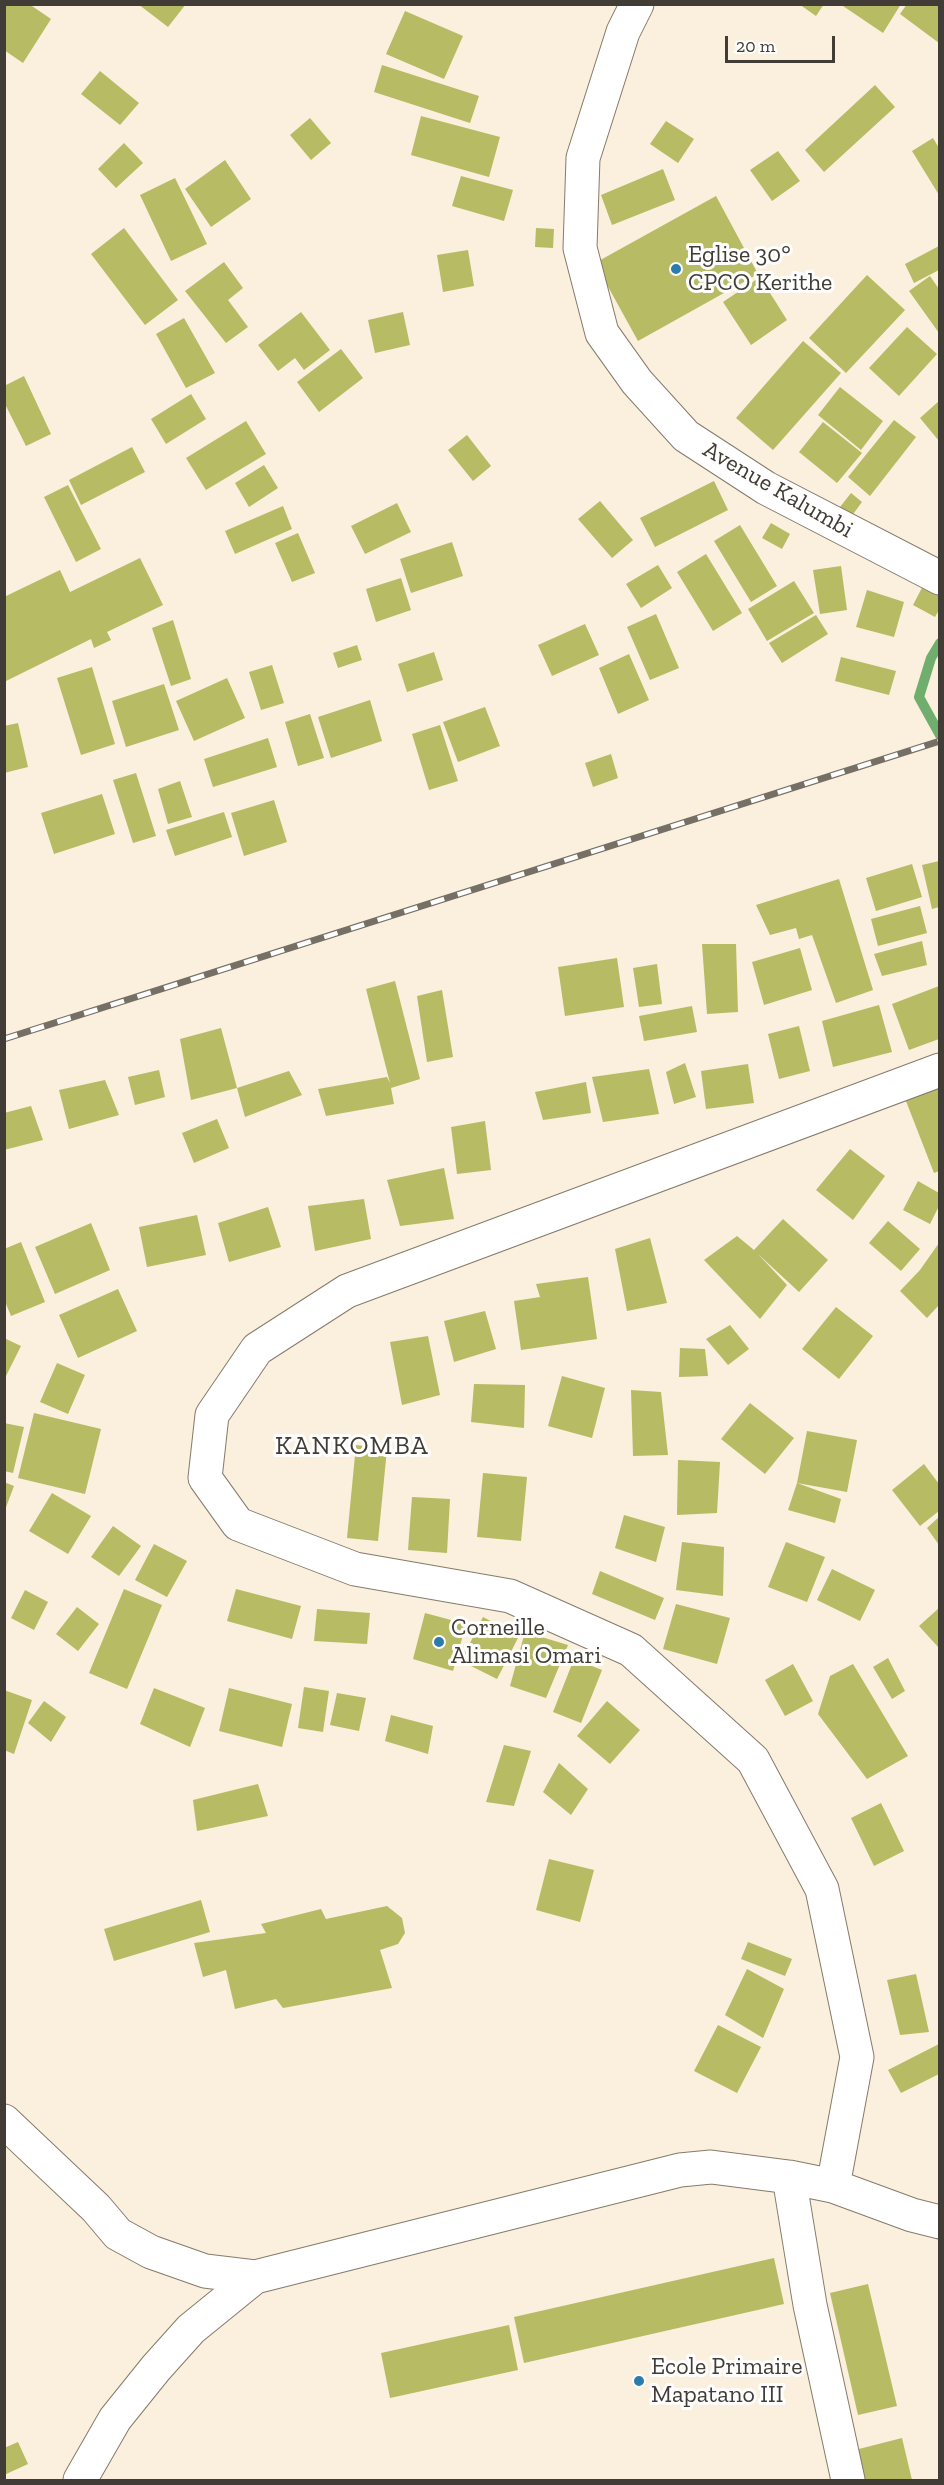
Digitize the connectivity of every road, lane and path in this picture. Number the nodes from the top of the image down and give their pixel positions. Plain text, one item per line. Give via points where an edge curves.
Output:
1 (636, 4) edge
2 (939, 578) edge
3 (939, 1070) edge
4 (4, 2121) edge
5 (789, 2177) junction
6 (833, 2186) junction
7 (939, 2222) edge
8 (255, 2277) junction
9 (80, 2481) edge
10 (848, 2481) edge

1 - 2 street, Avenue Kalumbi via 623,32 584,158 580,248 602,333 637,382 686,436 766,488
3 - 6 street via 347,1291 257,1349 212,1415 205,1478 238,1524 355,1569 510,1596 630,1650 753,1760 822,1889 857,2057
4 - 8 street via 118,2234 151,2252 205,2271
5 - 6 street
5 - 8 street via 711,2167 680,2170
5 - 10 street via 810,2305
6 - 7 street
8 - 9 street via 191,2330 156,2368 115,2419

